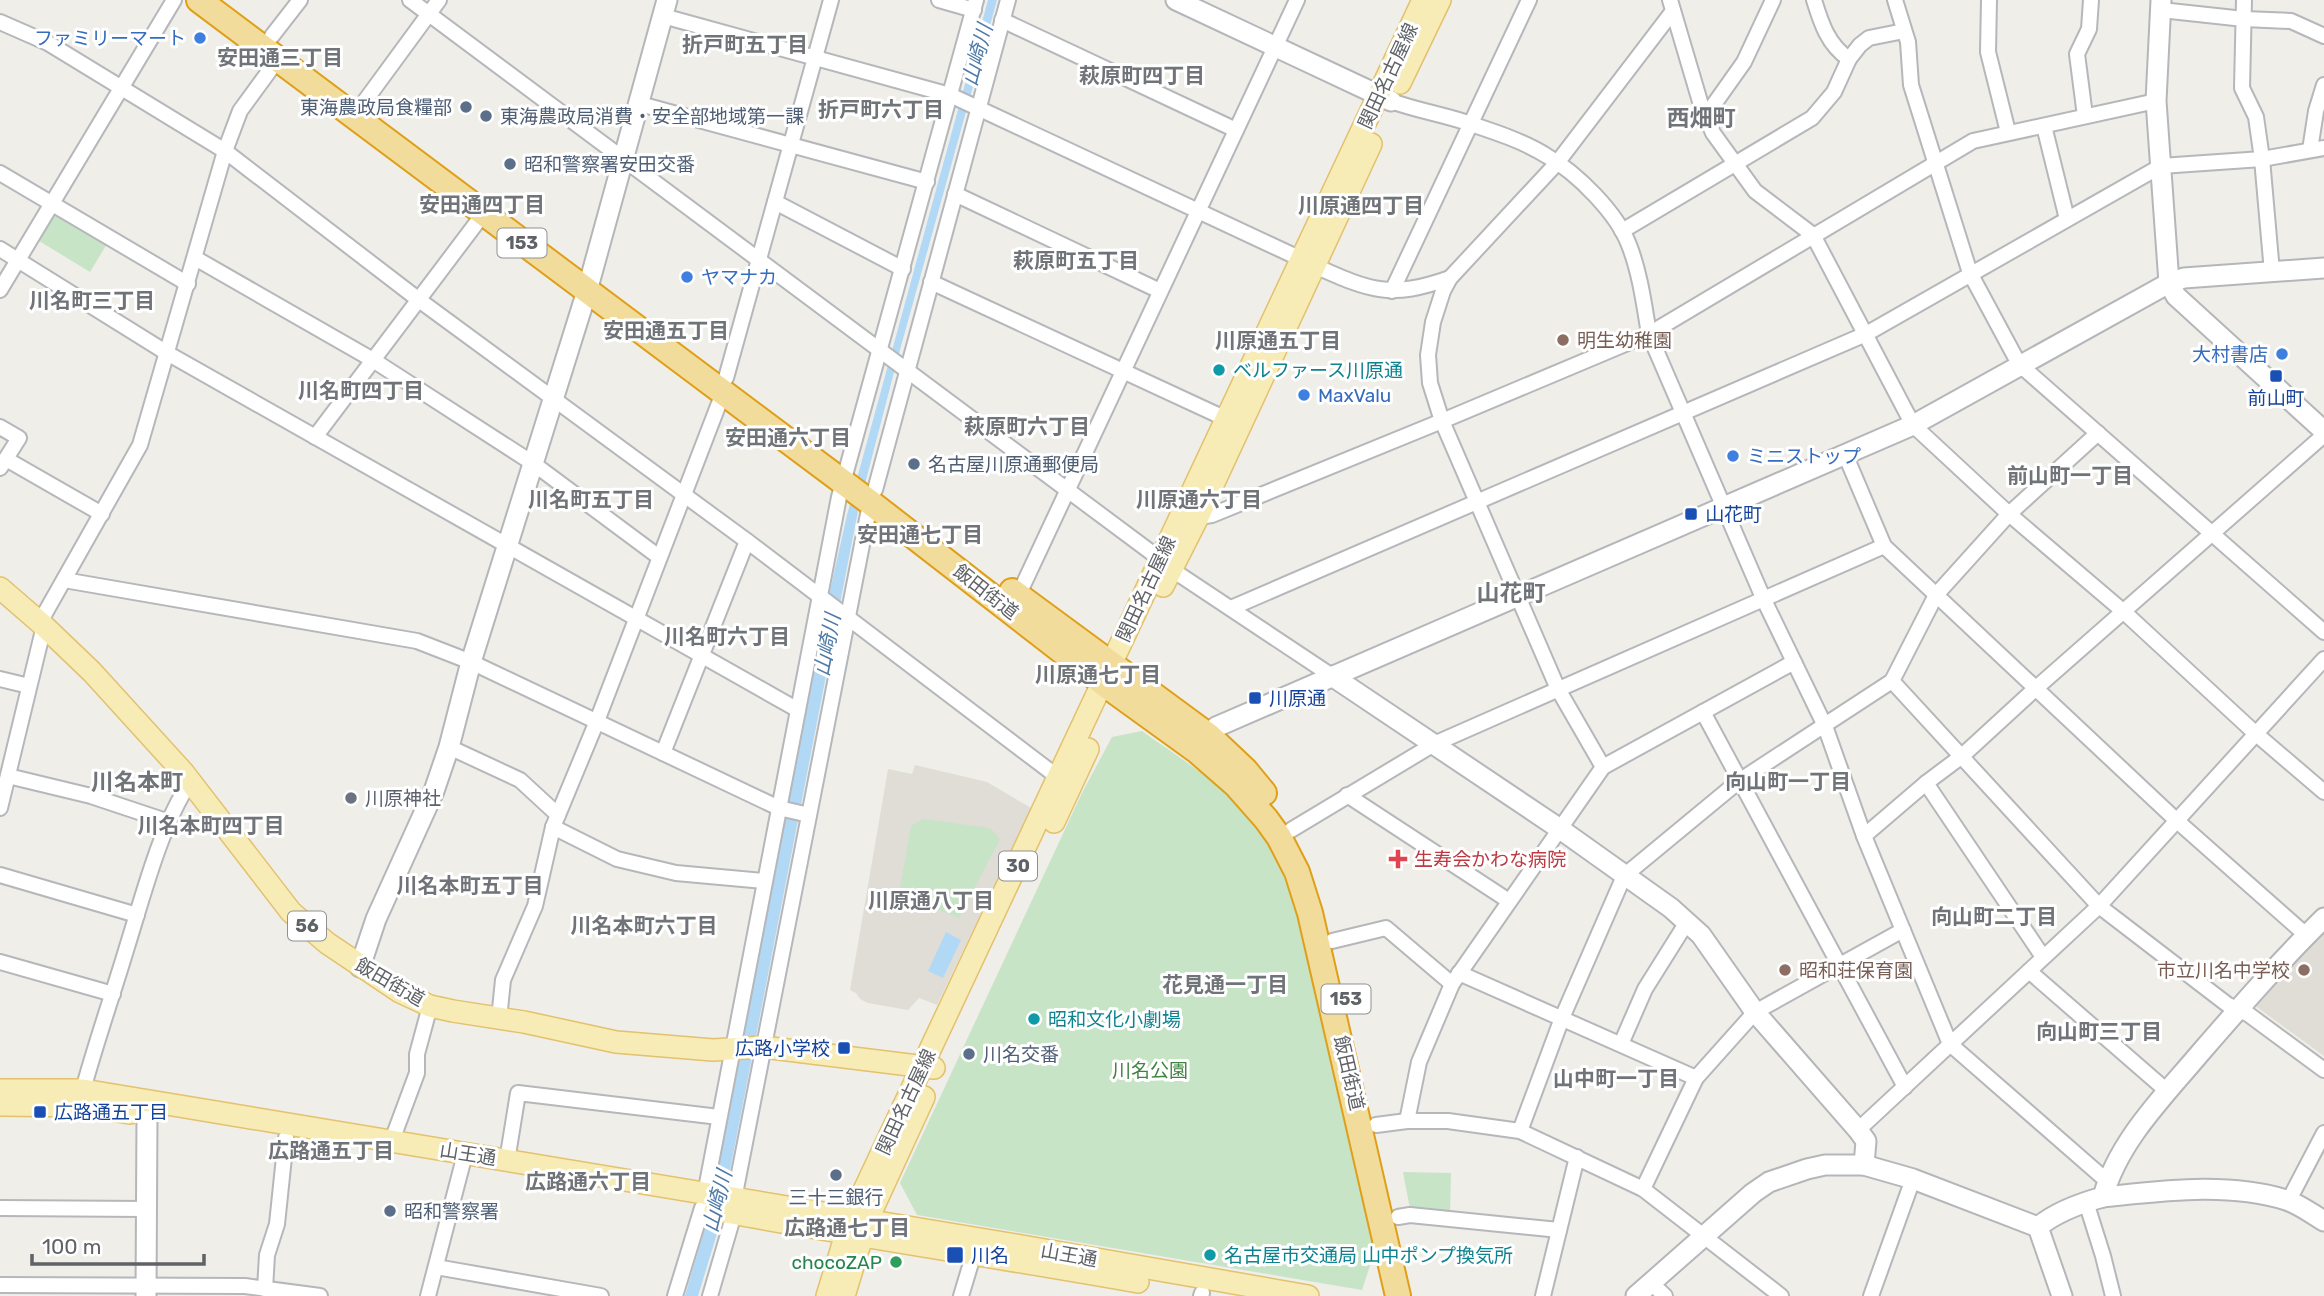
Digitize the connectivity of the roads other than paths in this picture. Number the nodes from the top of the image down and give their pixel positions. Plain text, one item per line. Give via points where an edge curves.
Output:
1 (174, 0) edge
2 (199, 0) edge
3 (225, 0) edge
4 (300, 0) edge
5 (410, 0) edge
6 (439, 0) edge
7 (831, 0) edge
8 (939, 0) edge
9 (1008, 0) edge
10 (1175, 0) edge
11 (1297, 0) edge
12 (1423, 0) edge
13 (1440, 0) edge
14 (1529, 0) edge
15 (1773, 0) edge
16 (1814, 0) edge
17 (1895, 0) edge
18 (1989, 0) edge
19 (2091, 0) edge
20 (2245, 0) edge
21 (975, 5) edge
22 (1671, 5) edge
23 (2161, 5) edge
24 (665, 8) edge
25 (429, 14) junction
26 (2244, 19) junction
27 (1002, 20) junction
28 (0, 22) edge
29 (1904, 31) junction
30 (2324, 36) edge
31 (1275, 46) junction
32 (275, 47) junction
33 (815, 58) junction
34 (1849, 59) junction
35 (2324, 85) edge
36 (122, 88) junction
37 (952, 96) junction
38 (1385, 98) junction
39 (2156, 101) junction
40 (640, 104) junction
41 (362, 105) junction
42 (977, 107) junction
43 (2085, 116) junction
44 (1705, 117) junction
45 (1471, 124) junction
46 (2044, 126) junction
47 (1236, 130) junction
48 (2008, 132) junction
49 (791, 143) junction
50 (2317, 149) edge
51 (225, 151) junction
52 (623, 159) junction
53 (2262, 159) junction
54 (1937, 161) junction
55 (1557, 163) junction
56 (1735, 163) junction
57 (2161, 166) junction
58 (0, 173) edge
59 (928, 182) junction
60 (955, 194) junction
61 (775, 202) junction
62 (52, 203) junction
63 (1198, 211) junction
64 (484, 213) junction
65 (2067, 219) junction
66 (1622, 231) junction
67 (1813, 235) junction
68 (0, 249) edge
69 (195, 258) junction
70 (760, 260) junction
71 (18, 261) junction
72 (1308, 262) junction
73 (2324, 268) edge
74 (903, 269) junction
75 (2272, 272) junction
76 (1970, 273) junction
77 (1450, 278) junction
78 (931, 282) junction
79 (2169, 283) junction
80 (589, 284) junction
81 (188, 285) junction
82 (0, 290) edge
83 (1160, 291) junction
84 (1392, 291) junction
85 (419, 300) junction
86 (1649, 334) junction
87 (1866, 334) junction
88 (881, 351) junction
89 (167, 353) junction
90 (373, 360) junction
91 (2020, 364) junction
92 (907, 370) junction
93 (1123, 372) junction
94 (725, 385) junction
95 (554, 399) junction
96 (1683, 412) junction
97 (1442, 421) junction
98 (1233, 422) junction
99 (1913, 425) junction
100 (0, 427) edge
101 (2098, 433) junction
102 (2324, 433) edge
103 (314, 437) junction
104 (1845, 454) junction
105 (3, 464) edge
106 (534, 464) junction
107 (846, 476) junction
108 (1069, 491) junction
109 (872, 495) junction
110 (684, 497) junction
111 (1477, 501) junction
112 (1725, 507) junction
113 (102, 514) junction
114 (2009, 514) junction
115 (1198, 517) junction
116 (2212, 535) junction
117 (747, 541) junction
118 (508, 547) junction
119 (1884, 547) junction
120 (659, 557) junction
121 (1165, 564) junction
122 (64, 580) junction
123 (0, 588) edge
124 (1519, 595) junction
125 (1936, 595) junction
126 (1018, 596) junction
127 (821, 597) junction
128 (1764, 600) junction
129 (1231, 608) junction
130 (2124, 612) junction
131 (848, 617) junction
132 (636, 620) junction
133 (42, 624) junction
134 (2324, 632) edge
135 (700, 656) junction
136 (2324, 659) edge
137 (471, 662) junction
138 (1794, 662) junction
139 (1332, 676) junction
140 (1113, 678) junction
141 (0, 679) edge
142 (1892, 681) junction
143 (29, 686) junction
144 (1558, 689) junction
145 (2035, 689) junction
146 (798, 710) junction
147 (1703, 712) junction
148 (597, 721) junction
149 (1825, 726) junction
150 (2255, 733) junction
151 (1203, 744) junction
152 (1434, 744) junction
153 (449, 747) junction
154 (663, 753) junction
155 (1962, 756) junction
156 (1603, 767) junction
157 (1059, 778) junction
158 (5, 779) edge
159 (1740, 781) junction
160 (190, 782) junction
161 (1926, 783) junction
162 (2324, 792) edge
163 (1347, 795) junction
164 (0, 808) edge
165 (779, 808) junction
166 (809, 815) junction
167 (2176, 820) junction
168 (556, 821) junction
169 (169, 822) junction
170 (1560, 829) junction
171 (1291, 830) junction
172 (1864, 836) junction
173 (0, 875) edge
174 (1624, 876) junction
175 (764, 881) junction
176 (1508, 901) junction
177 (2099, 906) junction
178 (137, 915) junction
179 (2324, 918) edge
180 (1687, 922) junction
181 (1903, 930) junction
182 (2306, 935) junction
183 (1332, 941) junction
184 (2043, 957) junction
185 (0, 962) edge
186 (1839, 966) junction
187 (360, 967) junction
188 (2029, 971) junction
189 (1455, 978) junction
190 (113, 994) junction
191 (430, 1006) junction
192 (2238, 1009) junction
193 (1755, 1012) junction
194 (499, 1018) junction
195 (1562, 1018) junction
196 (1621, 1044) junction
197 (1950, 1044) junction
198 (734, 1047) junction
199 (762, 1047) junction
200 (929, 1068) junction
201 (2324, 1070) edge
202 (1696, 1078) junction
203 (1905, 1087) junction
204 (0, 1090) edge
205 (83, 1090) junction
206 (2168, 1091) junction
207 (0, 1105) edge
208 (147, 1116) junction
209 (719, 1117) junction
210 (1407, 1121) junction
211 (1376, 1125) junction
212 (1858, 1130) junction
213 (1520, 1131) junction
214 (2324, 1133) edge
215 (286, 1138) junction
216 (391, 1143) junction
217 (1577, 1157) junction
218 (463, 1161) junction
219 (507, 1161) junction
220 (1864, 1164) junction
221 (1913, 1179) junction
222 (1643, 1189) junction
223 (2098, 1193) junction
224 (2289, 1200) junction
225 (704, 1201) junction
226 (732, 1206) junction
227 (0, 1208) edge
228 (146, 1209) junction
229 (1398, 1217) junction
230 (2324, 1221) edge
231 (857, 1227) junction
232 (2038, 1227) junction
233 (1559, 1230) junction
234 (1703, 1236) junction
235 (974, 1253) junction
236 (436, 1267) junction
237 (0, 1285) edge
238 (265, 1289) junction
239 (146, 1291) edge
240 (1650, 1292) edge
241 (1207, 1295) edge
242 (320, 1296) edge
243 (428, 1296) edge
244 (601, 1296) edge
245 (675, 1296) edge
246 (710, 1296) edge
247 (827, 1296) edge
248 (844, 1296) edge
249 (961, 1296) edge
250 (1308, 1296) edge
251 (1398, 1296) edge
252 (1415, 1296) edge
253 (1543, 1296) edge
254 (1781, 1296) edge
255 (1871, 1296) edge
256 (2062, 1296) edge
257 (2113, 1296) edge

1 - 36 street
2 - 32 highway, 飯田街道 / 153
3 - 32 highway, 飯田街道 / 153
4 - 32 street
5 - 25 street
6 - 25 street
7 - 33 street
8 - 21 street
9 - 27 street
10 - 31 street
11 - 31 street
12 - 38 main road, 関田名古屋線 / 30
13 - 38 main road, 関田名古屋線 / 30
14 - 45 street
15 - 44 street via 1744,62
16 - 34 street via 1831,42
17 - 29 street
18 - 48 street via 1988,52
19 - 43 street via 2089,29 2077,54
20 - 26 street
21 - 37 street
22 - 44 street
22 - 55 street
23 - 26 street
23 - 39 street
24 - 33 street
24 - 40 street
25 - 41 street
25 - 52 street
26 - 30 street via 2291,21
26 - 53 street via 2242,88 2256,117
27 - 42 street
27 - 47 street
28 - 36 street via 48,43
29 - 34 street via 1869,38
29 - 54 street via 1911,85
31 - 38 street
31 - 47 street
32 - 41 highway, 飯田街道 / 153
32 - 51 street via 240,111
32 - 64 highway, 飯田街道 / 153
33 - 37 street
33 - 49 street
34 - 56 street via 1834,92 1812,118
35 - 50 street via 2315,111
36 - 51 street
36 - 62 street
37 - 42 street
37 - 59 street
38 - 45 street
38 - 72 main road, 関田名古屋線 / 30
39 - 43 street
39 - 57 street
40 - 49 street
40 - 52 street
41 - 80 highway, 飯田街道 / 153
42 - 60 street
42 - 63 street
43 - 46 street
44 - 56 street
45 - 55 street via 1515,140
45 - 84 street
46 - 48 street
46 - 65 street
47 - 63 street
48 - 54 street via 1973,141
49 - 59 street
49 - 61 street
50 - 53 street
51 - 69 street
51 - 85 street
52 - 70 street
52 - 80 street
53 - 57 street
53 - 75 street
54 - 67 street
54 - 76 street
55 - 66 street via 1601,202
55 - 77 street
56 - 66 street
56 - 67 street via 1755,191
57 - 65 street
57 - 79 street
58 - 62 street
59 - 74 street
60 - 78 street
60 - 83 street
61 - 70 street
61 - 74 street
62 - 71 street
62 - 81 street
63 - 72 street
63 - 83 street
64 - 80 highway, 飯田街道 / 153
64 - 85 street
65 - 76 street
66 - 86 street via 1641,287
67 - 86 street
67 - 87 street
68 - 71 street
69 - 81 street
69 - 90 street
70 - 88 street
70 - 94 street
71 - 82 street
71 - 89 street
72 - 84 street via 1373,290
72 - 98 main road, 関田名古屋線 / 30
73 - 75 street
74 - 88 street
75 - 79 street
76 - 87 street
76 - 91 street
77 - 84 street via 1417,289
77 - 97 street via 1433,322 1428,355 1430,383
78 - 92 street
78 - 93 street
79 - 91 street
79 - 102 street via 2176,296
80 - 94 highway, 飯田街道 / 153
80 - 95 street
81 - 89 street
83 - 93 street
85 - 90 street
85 - 95 street
86 - 96 street
86 - 97 street
87 - 96 street
87 - 99 street
88 - 92 street
88 - 107 street
89 - 103 street
89 - 113 street via 140,445
90 - 103 street
90 - 106 street
91 - 99 street
91 - 101 street
92 - 108 street
92 - 109 street
93 - 98 street
93 - 108 street
94 - 107 highway, 飯田街道 / 153
94 - 110 street
95 - 106 street
95 - 110 street
96 - 111 street
96 - 112 street
97 - 111 street
97 - 115 street
98 - 115 main road, 関田名古屋線 / 30
98 - 121 main road, 関田名古屋線 / 30
99 - 104 street
99 - 114 street
100 - 105 street via 19,438
101 - 114 street
101 - 116 street
102 - 116 street
103 - 118 street
104 - 112 street
104 - 119 street
105 - 113 street
106 - 118 street
106 - 120 street
107 - 109 highway, 飯田街道 / 153
107 - 127 street
108 - 121 street
108 - 126 street
109 - 126 highway, 飯田街道 / 153
109 - 131 street
109 - 140 highway, 飯田街道 / 153
110 - 117 street
110 - 120 street
111 - 124 street
111 - 129 street
112 - 124 street
112 - 128 street
113 - 122 street
114 - 125 street
114 - 130 street
115 - 121 main road, 関田名古屋線 / 30
116 - 130 street
116 - 134 street
117 - 127 street
117 - 135 street
118 - 132 street
118 - 137 street
119 - 125 street
119 - 128 street
120 - 132 street
121 - 129 street
121 - 140 main road, 関田名古屋線 / 30
122 - 133 street
122 - 137 street via 417,640
123 - 133 main road, 飯田街道 / 56
124 - 139 street
124 - 144 street
125 - 142 street
125 - 145 street
126 - 140 highway, 飯田街道 / 153
127 - 131 street
127 - 146 street
128 - 138 street
128 - 144 street
129 - 139 street
130 - 145 street
130 - 150 street
131 - 157 street
131 - 166 street
132 - 135 street
132 - 148 street
133 - 143 street
133 - 160 main road, 飯田街道 / 56 via 92,672
135 - 146 street
135 - 154 street
136 - 150 street
137 - 148 street
137 - 153 street
138 - 147 street
138 - 149 street
139 - 151 street via 1216,726
139 - 152 street
140 - 151 highway, 飯田街道 / 153
140 - 157 main road, 関田名古屋線 / 30
140 - 200 main road, 関田名古屋線 / 30 via 1071,787
141 - 143 street
142 - 149 street
142 - 155 street
143 - 158 street
144 - 152 street
144 - 156 street
145 - 155 street
145 - 167 street
146 - 165 street
147 - 156 street
147 - 159 street
148 - 154 street
148 - 168 street
149 - 159 street
149 - 172 street
150 - 162 street
150 - 167 street
151 - 171 highway, 飯田街道 / 153 via 1245,770
151 - 251 highway, 飯田街道 / 153 via 1266,819 1303,887
152 - 163 street
152 - 170 street
153 - 168 street via 520,780
153 - 187 street
154 - 165 street
155 - 161 street
155 - 177 street
156 - 170 street
157 - 200 main road, 関田名古屋線 / 30
158 - 164 street
158 - 169 street via 91,796
159 - 174 street
159 - 186 street
160 - 169 street
160 - 187 main road, 飯田街道 / 56 via 291,912
161 - 172 street
161 - 184 street
163 - 171 street
163 - 176 street
165 - 166 street
165 - 175 street
166 - 199 street
167 - 177 street
167 - 182 street
168 - 175 street via 617,859 676,873
168 - 194 street via 535,906 503,980
169 - 178 street
170 - 174 street
170 - 176 street
171 - 183 highway, 飯田街道 / 153 via 1314,875
172 - 181 street
173 - 178 street
174 - 180 street
174 - 195 street
175 - 198 street
176 - 189 street
177 - 184 street
177 - 192 street
178 - 190 street
179 - 182 street
180 - 193 street
180 - 196 street via 1645,989
181 - 186 street
181 - 197 street
182 - 192 street
183 - 189 street via 1386,928
183 - 211 highway, 飯田街道 / 153
184 - 188 street
185 - 190 street
186 - 193 street
186 - 203 street
187 - 191 main road, 飯田街道 / 56
188 - 197 street
188 - 206 street
189 - 195 street
189 - 210 street via 1419,1062
190 - 205 street
191 - 194 main road, 飯田街道 / 56
191 - 216 street via 416,1073
192 - 201 street
192 - 206 street
193 - 202 street
193 - 212 street
194 - 198 main road, 飯田街道 / 56 via 616,1042 713,1050
195 - 196 street
195 - 213 street
196 - 202 street
197 - 203 street
197 - 223 street
198 - 199 main road, 飯田街道 / 56
198 - 209 street
199 - 200 main road, 飯田街道 / 56
199 - 226 street
200 - 231 main road, 関田名古屋線 / 30
202 - 222 street
203 - 212 street
204 - 205 main road, 山王通
205 - 216 main road, 山王通
206 - 223 street via 2136,1131
207 - 208 main road, 山王通 via 84,1106
208 - 215 main road, 山王通
208 - 228 street
209 - 219 street via 518,1093
209 - 225 street
210 - 211 street
210 - 213 street via 1448,1121
211 - 229 highway, 飯田街道 / 153
212 - 220 street via 1866,1142
213 - 217 street
214 - 224 street
215 - 218 main road, 山王通
215 - 238 street
216 - 218 main road, 山王通
217 - 222 street
217 - 233 street
218 - 219 main road, 山王通
218 - 225 main road, 山王通
218 - 236 street
219 - 225 main road, 山王通
220 - 221 street
220 - 234 street via 1807,1168 1769,1182
221 - 232 street
221 - 255 street
222 - 234 street
223 - 224 street via 2236,1189
223 - 232 street
223 - 257 street via 2103,1256
224 - 230 street
225 - 226 main road, 山王通
225 - 245 street
226 - 231 main road, 山王通
226 - 246 street
227 - 228 street
228 - 239 street
229 - 233 street
229 - 252 highway, 飯田街道 / 153
231 - 235 main road, 山王通
231 - 247 main road, 関田名古屋線 / 30
231 - 248 main road, 関田名古屋線 / 30
231 - 250 main road, 山王通
232 - 256 street
233 - 253 street
234 - 240 street
234 - 254 street
235 - 241 main road, 山王通
235 - 249 street
236 - 243 street
236 - 244 street
237 - 239 street
238 - 239 street
238 - 242 street

